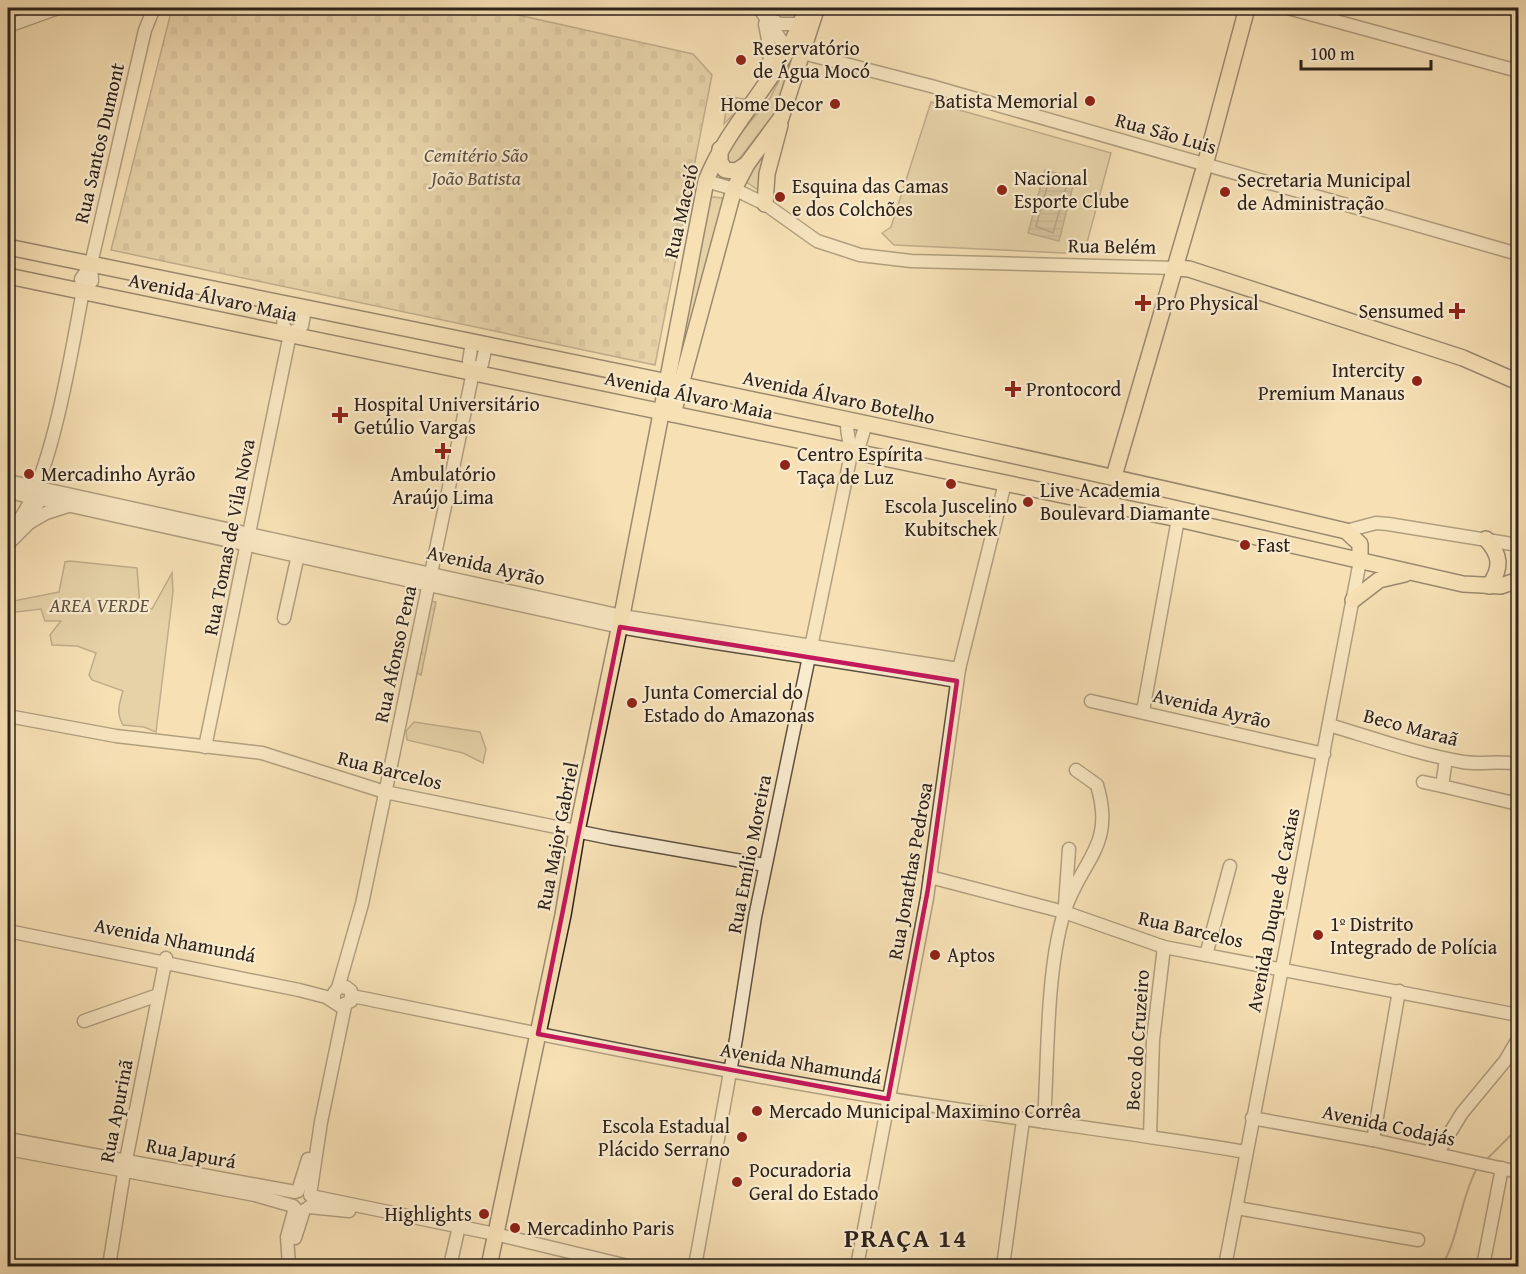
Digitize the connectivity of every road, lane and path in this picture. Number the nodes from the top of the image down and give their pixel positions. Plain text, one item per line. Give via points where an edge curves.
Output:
1 (58, 8) edge
2 (145, 8) edge
3 (154, 8) edge
4 (806, 8) edge
5 (816, 8) edge
6 (1247, 8) edge
7 (1288, 8) edge
8 (760, 10) edge
9 (801, 24) junction
10 (8, 26) edge
11 (145, 30) junction
12 (787, 49) junction
13 (802, 53) junction
14 (1518, 71) edge
15 (768, 81) junction
16 (781, 118) junction
17 (720, 149) junction
18 (747, 164) junction
19 (1205, 165) junction
20 (705, 181) junction
21 (734, 189) junction
22 (765, 204) junction
23 (8, 247) edge
24 (1518, 254) edge
25 (91, 264) junction
26 (1175, 268) junction
27 (8, 276) edge
28 (83, 291) junction
29 (285, 305) junction
30 (305, 309) junction
31 (290, 334) junction
32 (479, 344) junction
33 (473, 372) junction
34 (1518, 382) edge
35 (673, 383) junction
36 (667, 413) junction
37 (847, 420) junction
38 (866, 424) junction
39 (851, 451) junction
40 (1114, 476) junction
41 (8, 481) edge
42 (1005, 483) junction
43 (8, 492) edge
44 (39, 492) junction
45 (74, 505) junction
46 (1179, 519) junction
47 (28, 524) junction
48 (1346, 531) junction
49 (8, 532) edge
50 (248, 538) junction
51 (1486, 539) junction
52 (8, 544) edge
53 (1518, 545) edge
54 (298, 555) junction
55 (1360, 561) junction
56 (1413, 574) junction
57 (430, 578) junction
58 (1518, 580) edge
59 (1495, 586) junction
60 (1518, 588) edge
61 (1353, 600) junction
62 (284, 618) dead end
63 (621, 621) junction
64 (811, 650) junction
65 (958, 675) junction
66 (1091, 701) dead end
67 (1143, 711) junction
68 (8, 716) edge
69 (1329, 725) junction
70 (205, 747) junction
71 (1324, 754) junction
72 (1446, 759) junction
73 (1518, 764) edge
74 (1076, 770) dead end
75 (1423, 782) dead end
76 (1442, 786) junction
77 (385, 792) junction
78 (1518, 804) edge
79 (577, 831) junction
80 (1069, 849) dead end
81 (765, 865) junction
82 (1230, 866) dead end
83 (930, 877) junction
84 (1064, 912) junction
85 (8, 925) edge
86 (8, 931) edge
87 (1164, 947) junction
88 (1206, 955) junction
89 (165, 960) junction
90 (1282, 969) junction
91 (1399, 991) junction
92 (158, 995) junction
93 (341, 996) junction
94 (1518, 1015) edge
95 (84, 1021) dead end
96 (538, 1034) junction
97 (1518, 1039) edge
98 (730, 1071) junction
99 (888, 1099) junction
100 (1252, 1118) junction
101 (1023, 1120) junction
102 (1044, 1122) junction
103 (1150, 1136) junction
104 (8, 1139) edge
105 (1373, 1140) junction
106 (8, 1149) edge
107 (1246, 1152) junction
108 (1437, 1154) junction
109 (125, 1165) junction
110 (1502, 1168) junction
111 (1518, 1172) edge
112 (302, 1201) junction
113 (1237, 1209) junction
114 (459, 1226) junction
115 (495, 1234) junction
116 (1418, 1240) dead end
117 (109, 1266) edge
118 (289, 1266) edge
119 (296, 1266) edge
120 (450, 1266) edge
121 (489, 1266) edge
122 (628, 1266) edge
123 (695, 1266) edge
124 (857, 1266) edge
125 (1003, 1266) edge
126 (1225, 1266) edge
127 (1483, 1266) edge

1 - 10 street
2 - 11 street, Rua Santos Dumont
3 - 11 street, Rua Santos Dumont
4 - 9 main road, Rua Maceió
5 - 13 main road, Rua Maceió
6 - 19 main road
7 - 14 street
8 - 9 street via 779,24
8 - 12 street
8 - 15 street via 769,38
9 - 12 main road, Rua Maceió
11 - 25 street, Rua Santos Dumont
12 - 13 street, Rua São Luis
12 - 15 main road, Rua Maceió
13 - 16 main road, Rua Maceió
13 - 19 street, Rua São Luis
15 - 17 main road, Rua Maceió
16 - 18 main road, Rua Maceió
16 - 22 main road via 767,174
17 - 18 main road via 720,162 725,170 736,171
17 - 20 main road, Rua Maceió
18 - 21 main road, Rua Maceió
19 - 24 street, Rua São Luis
19 - 26 main road
20 - 21 street, Rua Belém
20 - 35 main road, Rua Maceió
21 - 22 street, Rua Belém
21 - 35 main road, Rua Maceió
22 - 26 street, Rua Belém via 817,241 885,259
23 - 25 main road, Avenida Álvaro Maia
25 - 28 street, Rua Santos Dumont via 92,281
25 - 29 main road, Avenida Álvaro Maia
26 - 34 main road, Rua Belém via 1189,269 1463,358
26 - 40 main road
27 - 28 main road, Avenida Álvaro Maia
28 - 31 main road, Avenida Álvaro Maia
28 - 44 street, Rua Santos Dumont
29 - 30 main road, Avenida Álvaro Botelho
29 - 31 street, Rua Tomas de Vila Nova via 283,326
30 - 31 street, Rua Tomas de Vila Nova via 302,326
30 - 32 main road, Avenida Álvaro Botelho
31 - 33 main road, Avenida Álvaro Maia
31 - 50 street, Rua Tomas de Vila Nova
32 - 33 street, Rua Afonso Pena via 482,364
32 - 35 main road, Avenida Álvaro Botelho
33 - 36 main road, Avenida Álvaro Maia
33 - 57 street, Rua Afonso Pena
35 - 36 main road, Rua Maceió
35 - 37 main road, Avenida Álvaro Botelho
36 - 39 main road, Avenida Álvaro Maia
36 - 63 main road, Rua Major Gabriel
37 - 38 main road, Avenida Álvaro Botelho
37 - 39 street, Rua Emílio Moreira
38 - 39 street, Rua Emílio Moreira via 860,443
38 - 40 main road, Avenida Álvaro Botelho
39 - 42 main road, Avenida Álvaro Maia
39 - 64 street, Rua Emílio Moreira
40 - 48 main road, Avenida Álvaro Botelho
41 - 44 street, Avenida Ayrão
42 - 46 main road, Avenida Álvaro Maia
42 - 65 street, Rua Jonathas Pedrosa
43 - 44 street, Avenida Ayrão
44 - 45 street, Avenida Ayrão
44 - 47 street, Rua Santos Dumont
44 - 49 street, Rua Santos Dumont
44 - 50 street, Avenida Ayrão
45 - 47 street via 55,509
45 - 50 street, Avenida Ayrão
46 - 55 main road, Avenida Álvaro Maia
46 - 67 street
47 - 52 street, Rua Santos Dumont
48 - 51 street via 1376,523
48 - 55 main road via 1360,544
50 - 54 street, Avenida Ayrão
50 - 57 street, Avenida Ayrão
50 - 70 street, Rua Tomas de Vila Nova
51 - 53 street
51 - 59 main road via 1499,556
54 - 57 street, Avenida Ayrão
54 - 62 street
55 - 56 main road, Avenida Álvaro Maia
55 - 61 street, Avenida Duque de Caxias
56 - 59 main road, Avenida Álvaro Maia
56 - 61 main road via 1380,580
57 - 63 street, Avenida Ayrão
57 - 77 street, Rua Afonso Pena
58 - 59 main road
59 - 60 street
61 - 69 street, Avenida Duque de Caxias
63 - 64 street, Avenida Ayrão
63 - 79 main road, Rua Major Gabriel
64 - 65 street, Avenida Ayrão
64 - 81 street, Rua Emílio Moreira
65 - 83 street, Rua Jonathas Pedrosa
66 - 67 street, Avenida Ayrão
67 - 71 street, Avenida Ayrão
68 - 70 street, Rua Barcelos
69 - 71 street, Avenida Duque de Caxias
69 - 72 street, Beco Maraã
70 - 77 street, Rua Barcelos via 283,758
71 - 90 street, Avenida Duque de Caxias
72 - 73 street, Beco Maraã
72 - 76 street
74 - 84 street via 1097,785 1104,819 1091,857
75 - 76 street
76 - 78 street
77 - 79 street, Rua Barcelos
77 - 93 street, Rua Afonso Pena
79 - 81 street, Rua Barcelos
79 - 96 main road, Rua Major Gabriel
80 - 84 street
81 - 98 street, Rua Emílio Moreira
82 - 88 street
83 - 84 street, Rua Barcelos
83 - 99 street, Rua Jonathas Pedrosa
84 - 87 street, Rua Barcelos
84 - 102 street via 1052,995
85 - 89 street, Avenida Nhamundá
86 - 89 street, Avenida Nhamundá
87 - 88 street, Rua Barcelos
87 - 103 street, Beco do Cruzeiro via 1153,1040
88 - 90 street, Rua Barcelos
89 - 92 street, Rua Apurinã
89 - 93 street, Avenida Nhamundá
90 - 91 street, Rua Barcelos
90 - 100 street, Avenida Duque de Caxias
91 - 94 street, Rua Barcelos
91 - 105 street
92 - 95 street
92 - 109 street, Rua Apurinã
93 - 96 street, Avenida Nhamundá
93 - 112 street, Rua Afonso Pena
96 - 98 street, Avenida Nhamundá
96 - 115 main road, Rua Major Gabriel
97 - 108 street via 1462,1113
98 - 99 street, Avenida Nhamundá
98 - 123 street, Rua Emílio Moreira
99 - 101 street, Avenida Nhamundá
99 - 124 street, Rua Jonathas Pedrosa
100 - 105 street, Avenida Codajás
100 - 107 street, Avenida Duque de Caxias
101 - 102 street, Avenida Nhamundá
101 - 125 street
102 - 103 street, Avenida Nhamundá
103 - 107 street, Avenida Nhamundá
104 - 109 street, Rua Japurá
105 - 108 street, Avenida Codajás
106 - 109 street, Rua Japurá
107 - 113 street, Avenida Duque de Caxias
108 - 110 street, Avenida Codajás
109 - 112 street, Rua Japurá via 255,1195
109 - 117 street, Rua Apurinã
110 - 111 street, Avenida Codajás
110 - 127 street
112 - 114 street, Rua Japurá
112 - 118 street, Rua Afonso Pena via 287,1237
112 - 119 street, Rua Afonso Pena
113 - 116 street
113 - 126 street, Avenida Duque de Caxias
114 - 115 street, Rua Japurá
114 - 120 street
115 - 121 main road, Rua Major Gabriel
115 - 122 street, Rua Japurá

